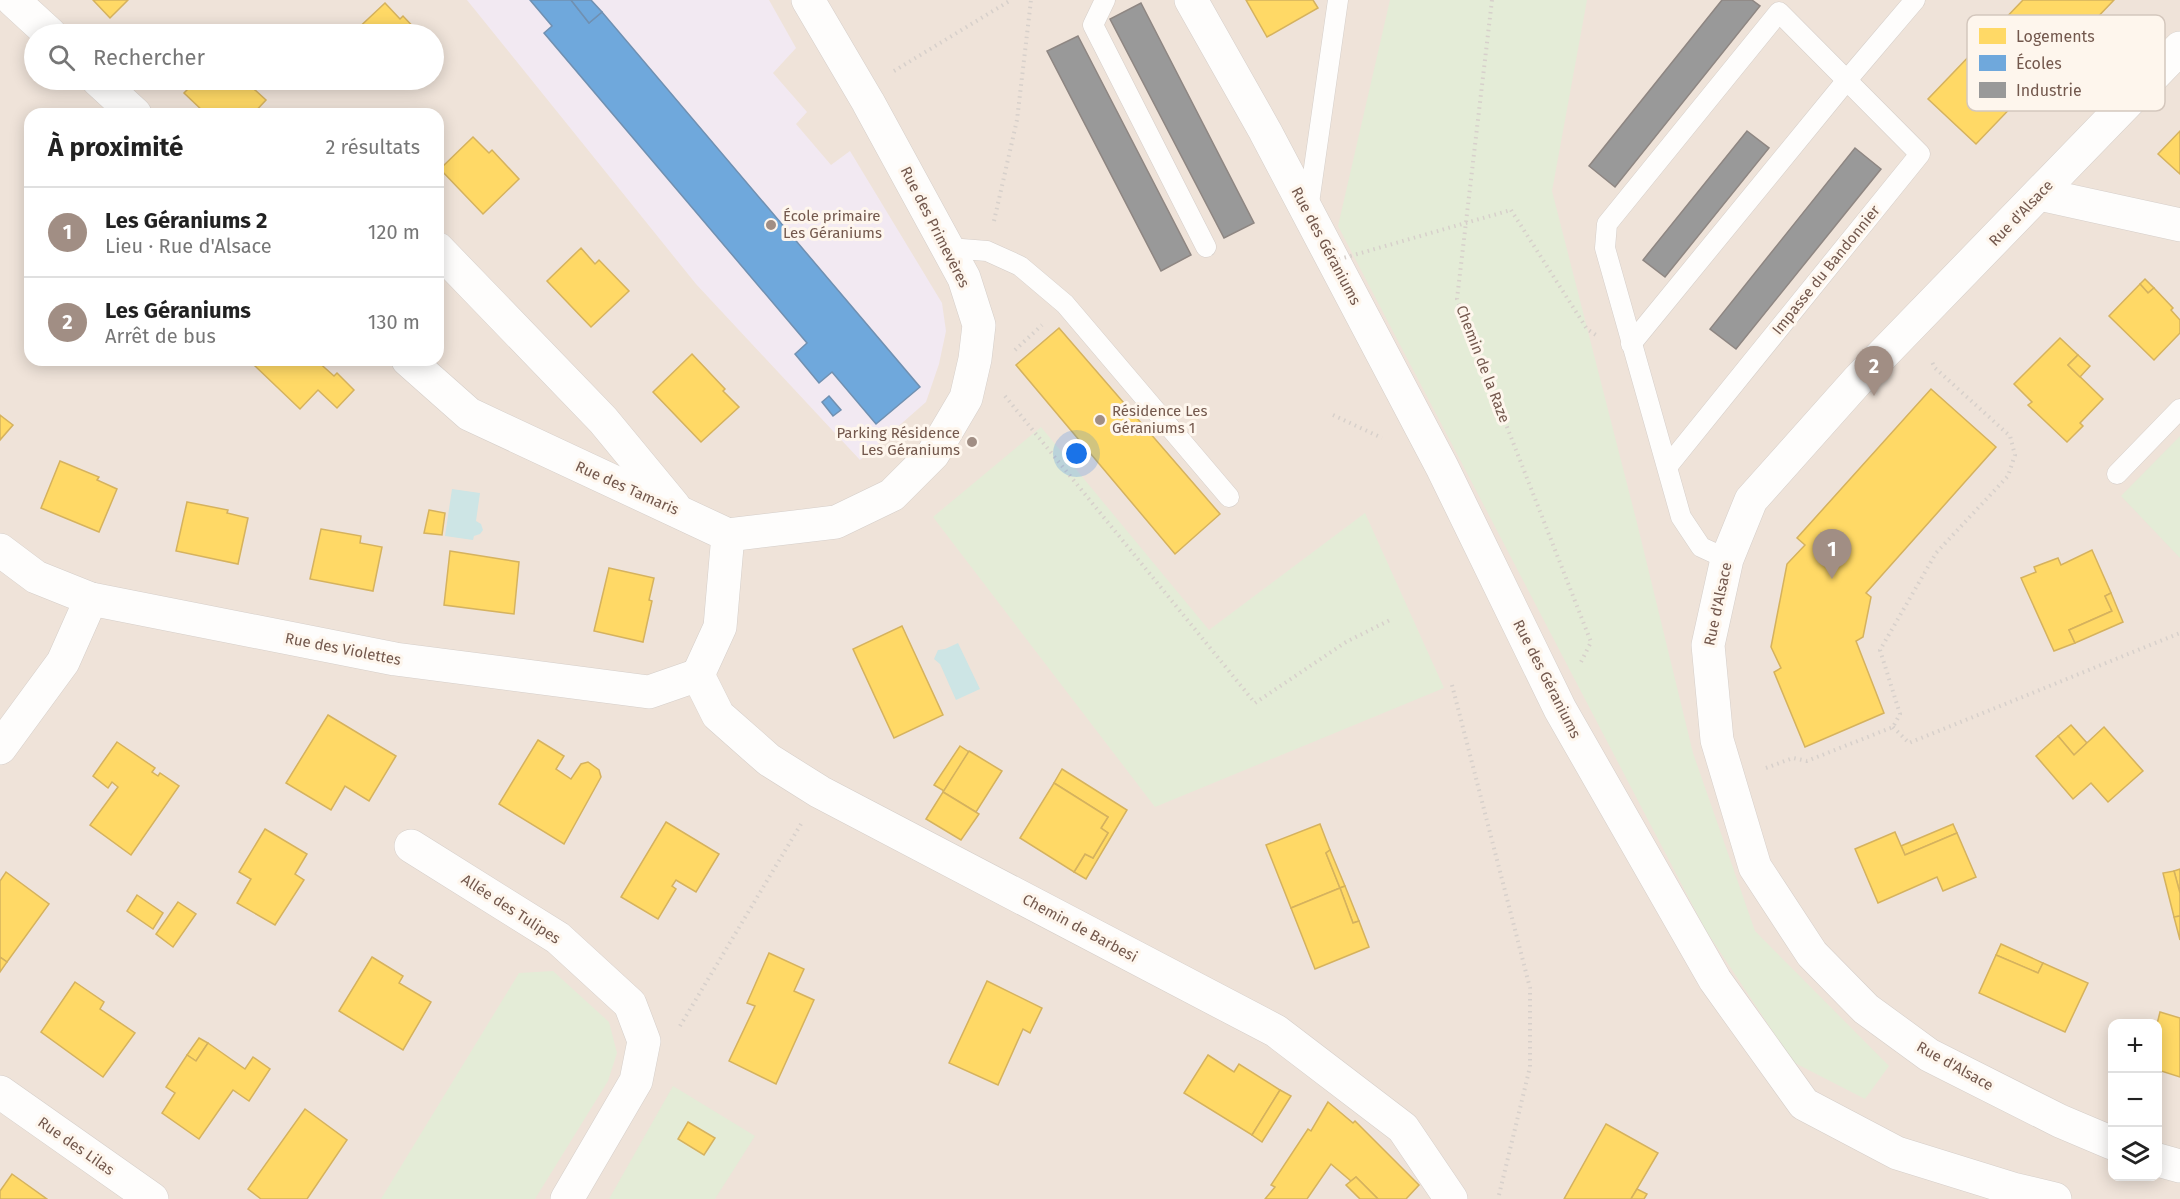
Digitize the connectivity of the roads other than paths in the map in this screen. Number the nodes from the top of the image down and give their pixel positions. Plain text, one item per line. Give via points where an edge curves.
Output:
1 (13, 0) edge
2 (808, 0) edge
3 (1105, 0) edge
4 (1191, 0) edge
5 (1338, 0) edge
6 (1916, 0) edge
7 (39, 24) edge
8 (2180, 48) edge
9 (2165, 64) edge
10 (1846, 80) junction
11 (109, 90) edge
12 (128, 108) edge
13 (2119, 111) edge
14 (2039, 194) junction
15 (1308, 213) junction
16 (2180, 225) edge
17 (1206, 247) dead end
18 (949, 248) junction
19 (444, 255) edge
20 (1633, 352) junction
21 (415, 366) edge
22 (2180, 409) edge
23 (1667, 467) junction
24 (2117, 474) dead end
25 (1229, 497) dead end
26 (678, 511) junction
27 (728, 535) junction
28 (0, 550) edge
29 (1727, 559) junction
30 (91, 599) junction
31 (698, 675) junction
32 (0, 748) edge
33 (411, 846) dead end
34 (0, 1092) edge
35 (2108, 1141) edge
36 (2162, 1161) edge
37 (2180, 1166) edge
38 (2011, 1194) edge
39 (149, 1198) edge
40 (567, 1199) edge
41 (1451, 1199) edge
42 (2055, 1199) edge

1 - 7 street
2 - 18 street, Rue des Primevères
3 - 17 lane via 1093,25
4 - 15 street, Rue des Géraniums
5 - 15 lane
6 - 10 lane
8 - 9 street, Rue d'Alsace
10 - 20 lane
10 - 20 lane, Impasse du Bandonnier via 1779,12 1607,224 1605,248
10 - 23 lane, Impasse du Bandonnier via 1920,153
11 - 12 street
13 - 14 street, Rue d'Alsace
14 - 16 street
14 - 29 street, Rue d'Alsace via 1751,500
15 - 38 street, Rue des Géraniums via 1442,467 1560,709 1716,980 1804,1104 1897,1153
18 - 25 lane via 987,251 1020,266 1065,304
18 - 27 street, Rue des Primevères via 964,278 979,325 966,398 933,454 892,495 836,522
19 - 26 street via 603,420
20 - 23 lane, Impasse du Bandonnier
21 - 26 street, Rue des Tamaris via 469,414
22 - 24 lane
23 - 29 lane, Impasse du Bandonnier via 1681,517 1701,547
26 - 27 street, Rue des Tamaris
27 - 31 street via 720,627
28 - 30 street, Rue des Violettes via 36,577
29 - 35 street, Rue d'Alsace via 1708,645 1717,740 1755,867 1812,954 1866,1009 1929,1054
30 - 31 street, Rue des Violettes via 395,659 649,693
30 - 32 street via 63,662
31 - 41 street, Chemin de Barbesi via 718,715 769,760 820,792 1276,1031 1403,1128
33 - 40 street, Allée des Tulipes via 558,938 630,1004 644,1041 636,1081
34 - 39 street, Rue des Lilas
36 - 37 street
38 - 42 street, Rue des Géraniums

